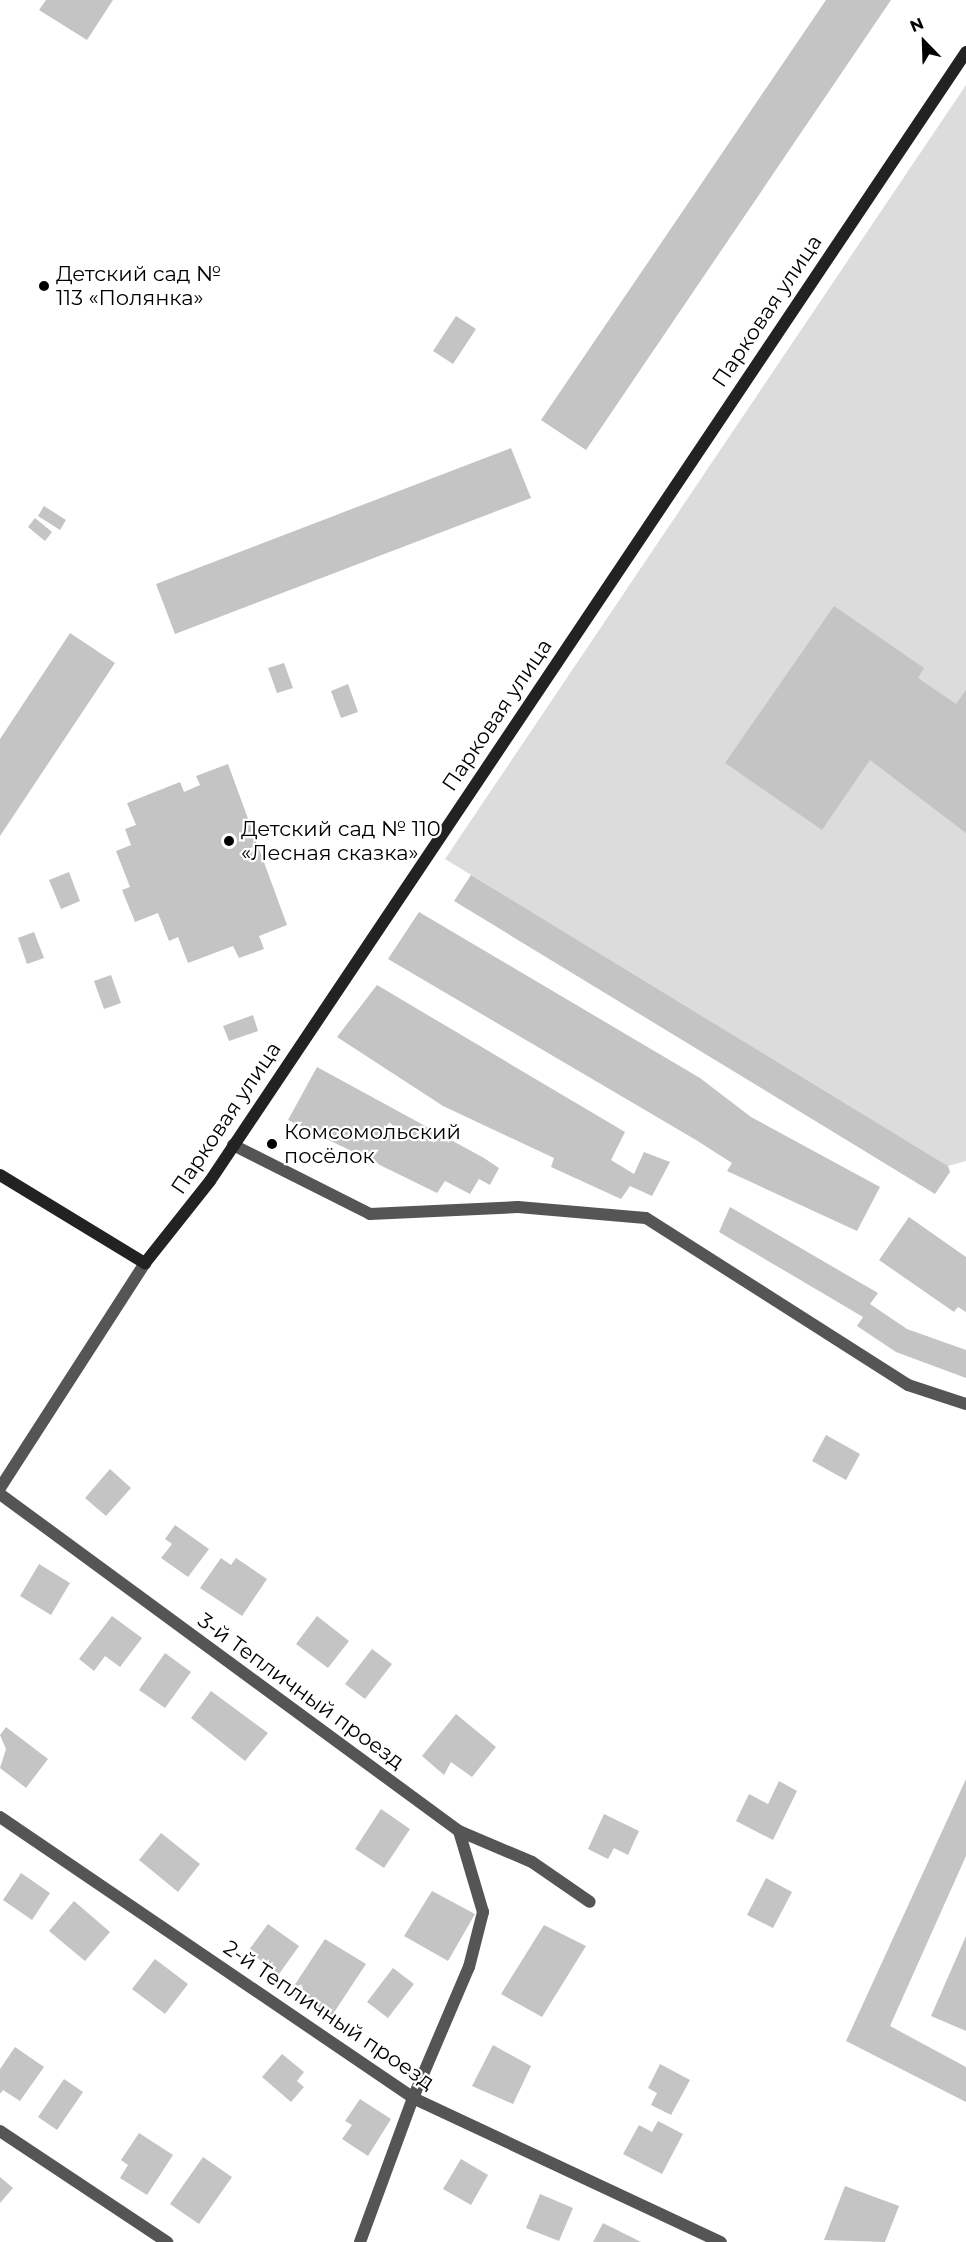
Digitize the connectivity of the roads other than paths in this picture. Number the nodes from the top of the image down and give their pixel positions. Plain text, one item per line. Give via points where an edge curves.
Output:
1 (966, 52) edge
2 (233, 1145) junction
3 (0, 1175) edge
4 (145, 1263) junction
5 (966, 1404) edge
6 (0, 1488) edge
7 (0, 1494) edge
8 (0, 1817) edge
9 (459, 1831) junction
10 (590, 1902) dead end
11 (412, 2098) junction
12 (0, 2131) edge
13 (167, 2242) edge
14 (360, 2242) edge
15 (721, 2242) edge

1 - 2 street, Парковая улица
2 - 4 street, Парковая улица
2 - 5 street via 370,1214 518,1207 646,1218 908,1385
3 - 4 street
4 - 6 street, Парковая улица
7 - 9 street, 3-й Тепличный проезд
8 - 11 street, 2-й Тепличный проезд
9 - 10 street, 3-й Тепличный проезд via 532,1862
9 - 11 street via 483,1912 469,1967
11 - 14 street
11 - 15 street, 2-й Тепличный проезд
12 - 13 street

